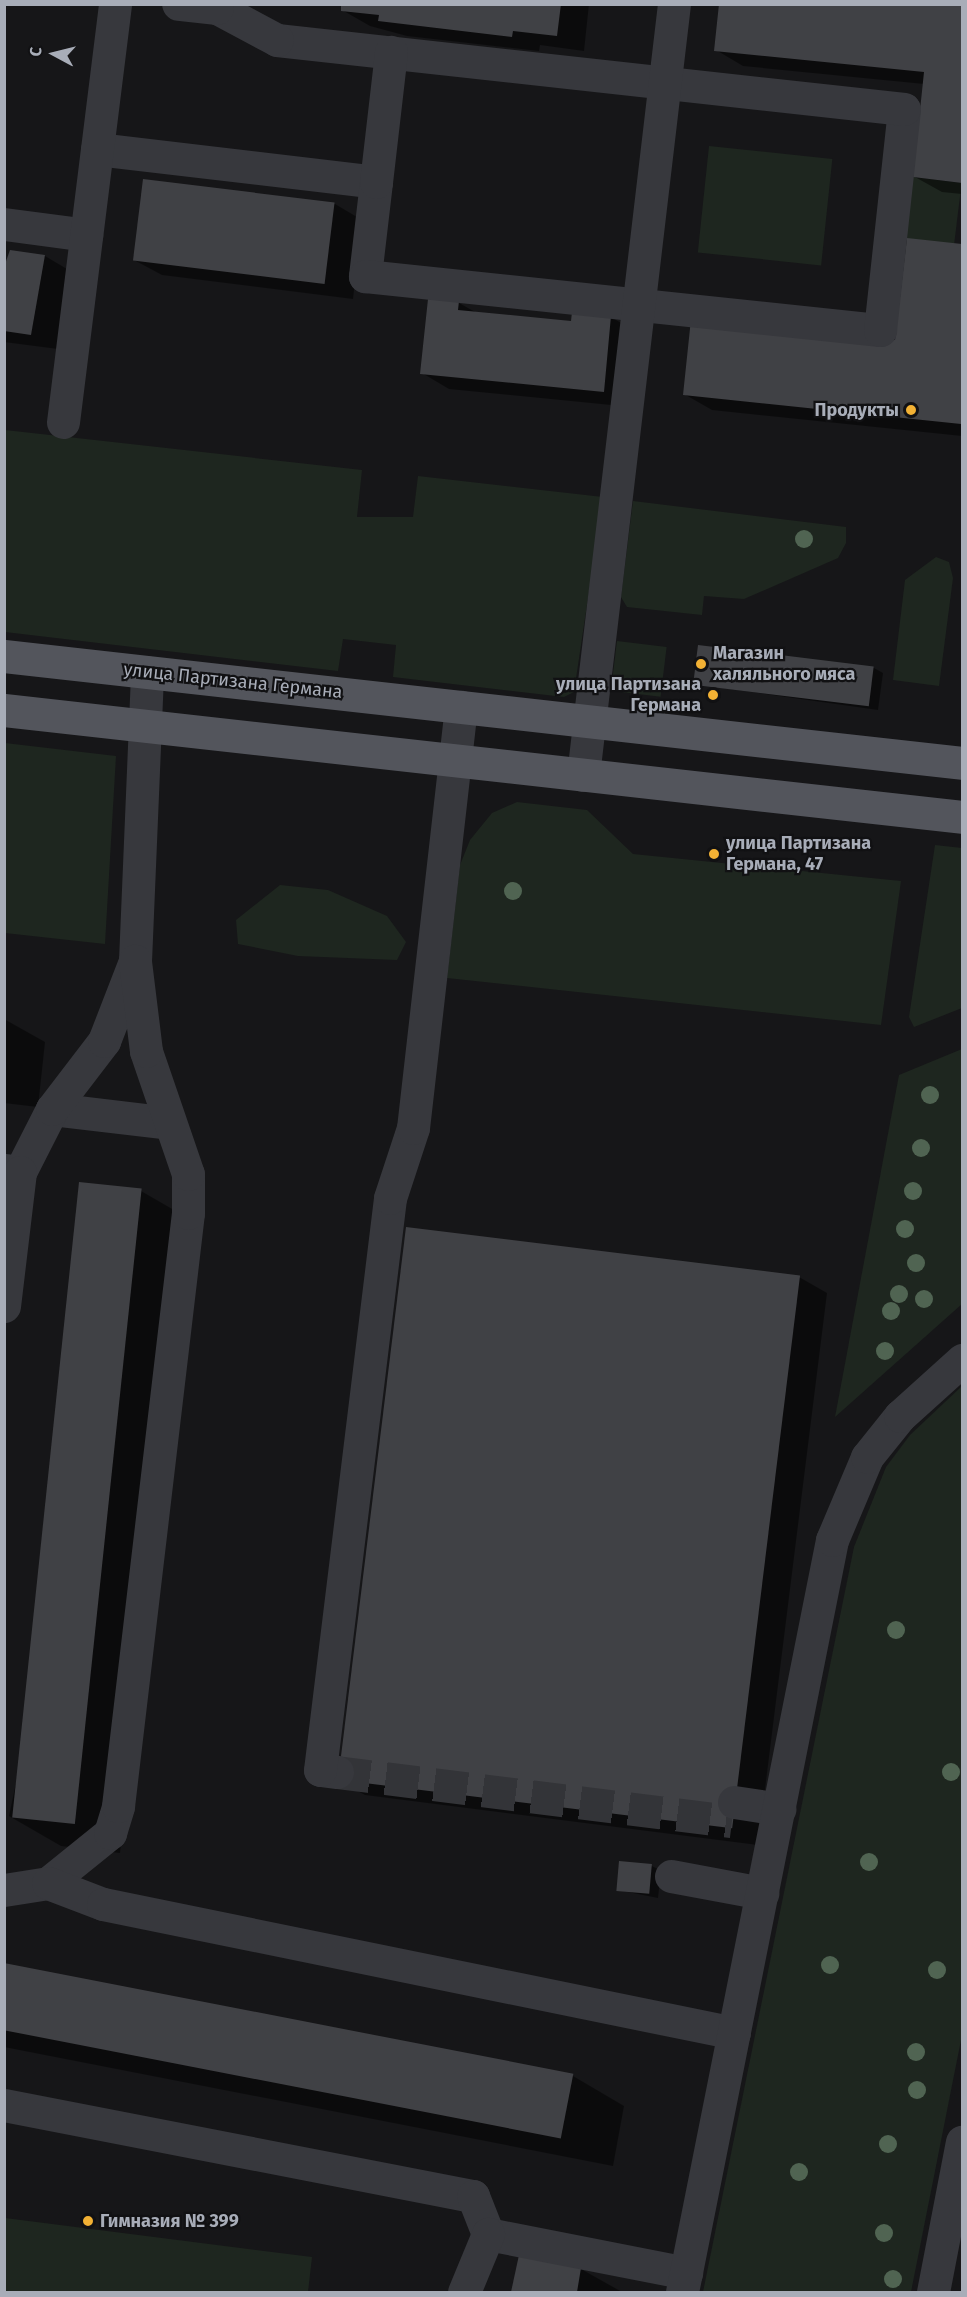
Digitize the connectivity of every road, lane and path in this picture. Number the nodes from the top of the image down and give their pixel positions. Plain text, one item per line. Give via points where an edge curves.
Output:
1 (116, 4) edge
2 (178, 4) edge
3 (674, 4) edge
4 (391, 52) junction
5 (665, 84) junction
6 (97, 149) junction
7 (376, 182) junction
8 (4, 224) edge
9 (86, 235) junction
10 (639, 305) junction
11 (63, 422) dead end
12 (4, 656) edge
13 (147, 672) junction
14 (461, 707) junction
15 (4, 710) edge
16 (589, 722) junction
17 (141, 726) junction
18 (455, 761) junction
19 (963, 763) edge
20 (583, 775) junction
21 (963, 818) edge
22 (135, 961) junction
23 (52, 1109) junction
24 (169, 1123) junction
25 (12, 1171) edge
26 (4, 1306) edge
27 (963, 1360) edge
28 (338, 1772) tunnel mouth
29 (733, 1812) tunnel mouth
30 (777, 1818) junction
31 (671, 1876) dead end
32 (48, 1883) junction
33 (4, 1890) edge
34 (762, 1893) junction
35 (734, 2033) junction
36 (4, 2104) edge
37 (963, 2142) edge
38 (488, 2234) junction
39 (684, 2283) edge
40 (464, 2292) edge
41 (933, 2292) edge

1 - 6 street
2 - 4 street via 217,8 277,40
3 - 5 street
4 - 5 street
4 - 7 street
5 - 10 street
5 - 10 street via 904,109 880,330
6 - 7 street
6 - 9 street
7 - 10 street via 365,276
8 - 9 street
9 - 11 street
10 - 16 street
12 - 13 main road, улица Партизана Германа
13 - 14 main road, улица Партизана Германа
13 - 17 street
14 - 16 main road, улица Партизана Германа
14 - 18 street
15 - 17 main road
16 - 19 main road, улица Партизана Германа
16 - 20 street
17 - 18 main road
17 - 22 street
18 - 20 main road
18 - 28 street via 413,1128 390,1198 320,1770
20 - 21 main road
22 - 23 street via 104,1041
22 - 24 street via 139,1016
23 - 24 street
23 - 25 street
24 - 32 street via 188,1174 188,1213 118,1806 110,1833
25 - 26 street
27 - 30 street via 900,1416 867,1457 844,1502
29 - 30 street
30 - 34 street
31 - 34 street
32 - 33 street
32 - 35 street via 103,1904
34 - 35 street
35 - 39 street
36 - 38 street via 473,2196
37 - 41 street
38 - 39 street
38 - 40 street

